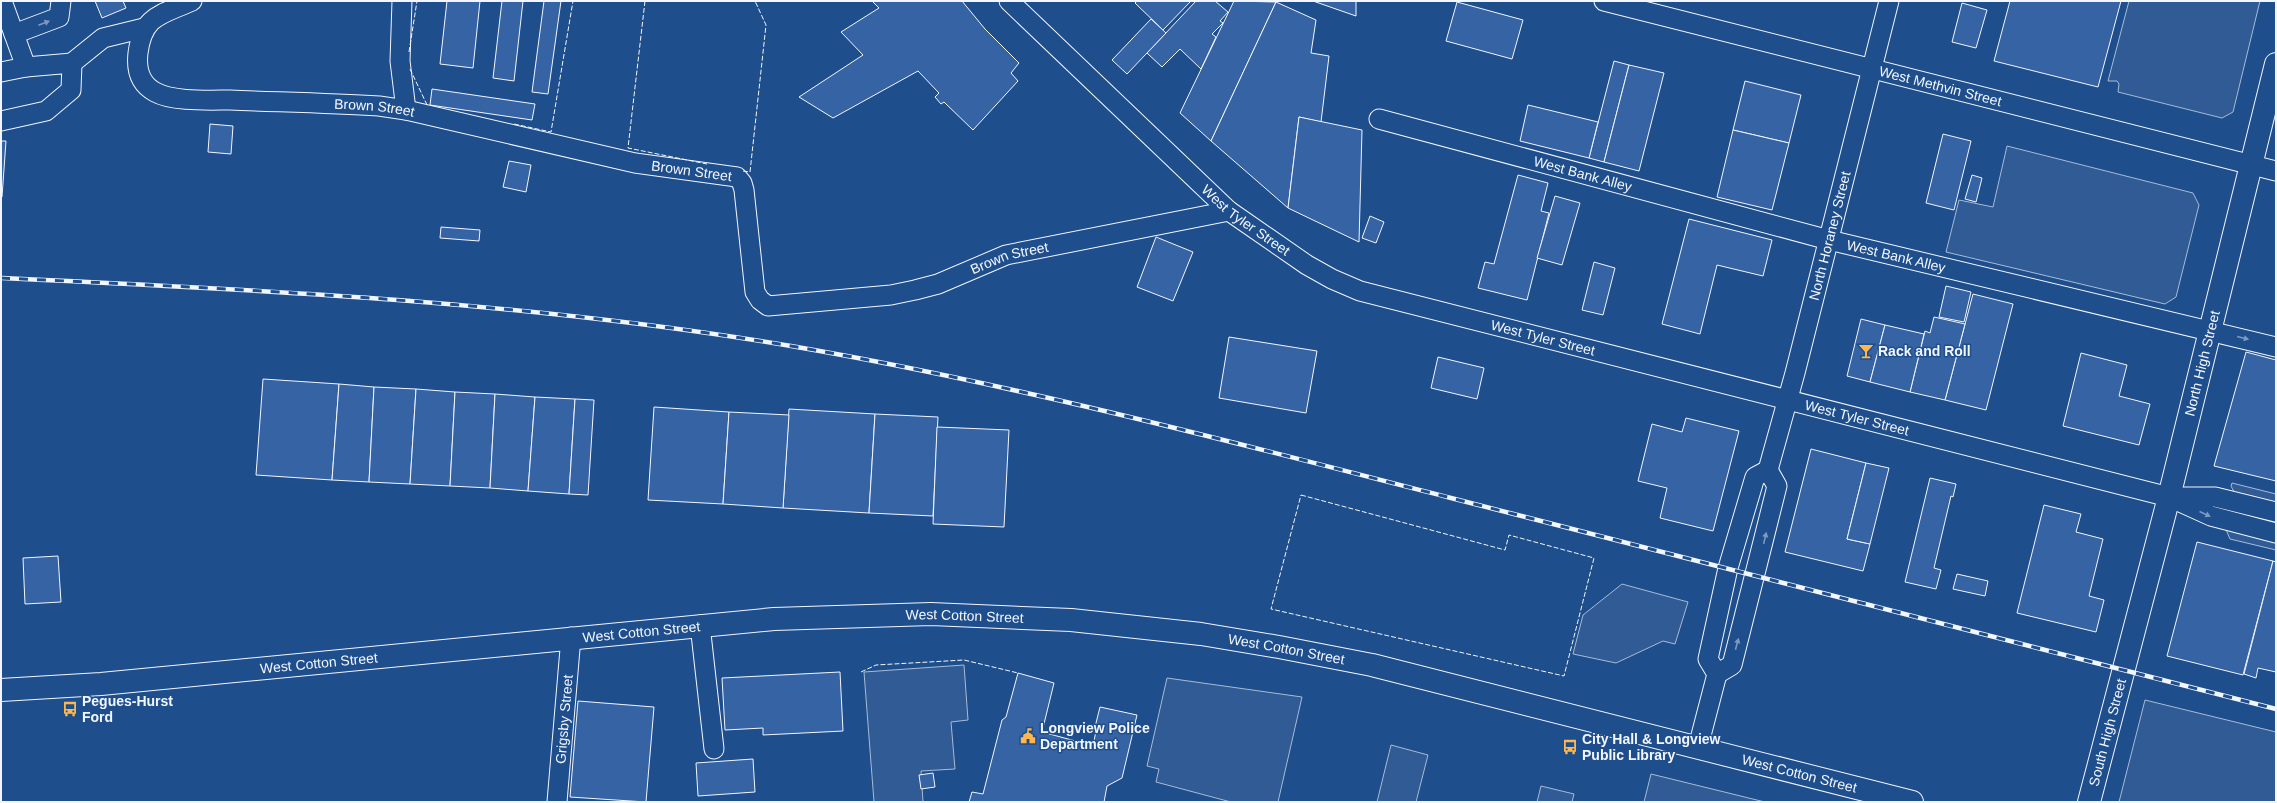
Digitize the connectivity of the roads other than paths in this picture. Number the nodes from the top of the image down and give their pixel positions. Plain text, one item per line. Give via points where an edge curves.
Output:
1 (2, 1) edge
2 (61, 1) edge
3 (192, 1) edge
4 (402, 1) edge
5 (1009, 1) edge
6 (1604, 1) edge
7 (1889, 1) edge
8 (144, 28) junction
9 (14, 34) junction
10 (72, 63) junction
11 (2276, 64) edge
12 (26, 67) junction
13 (1872, 69) junction
14 (1, 72) edge
15 (406, 110) junction
16 (1379, 119) dead end
17 (1, 121) edge
18 (2251, 164) junction
19 (2276, 171) edge
20 (1229, 211) junction
21 (1829, 240) junction
22 (2210, 330) junction
23 (2276, 347) edge
24 (1788, 401) junction
25 (1768, 470) junction
26 (2169, 497) junction
27 (2276, 512) edge
28 (2276, 533) edge
29 (700, 625) junction
30 (571, 637) junction
31 (2126, 663) joint
32 (1717, 674) junction
33 (1, 690) edge
34 (1698, 747) junction
35 (714, 749) dead end
36 (557, 802) edge
37 (1912, 802) edge
38 (2089, 802) edge

1 - 9 street
9 -> 2 street via 59,17
3 - 8 street via 159,15
4 - 15 street via 400,61
5 - 20 street, West Tyler Street
6 - 13 street, West Methvin Street
7 - 13 street, North Horaney Street
8 - 10 street via 103,38
8 - 15 street, Brown Street via 138,58 141,79 146,86 164,96 358,105
9 - 12 street
10 - 12 street
10 - 17 street via 71,90 46,111
11 - 18 main road, North High Street
12 - 14 street
13 - 18 street, West Methvin Street
13 - 21 street, North Horaney Street
15 - 20 street, Brown Street via 635,163 737,177 744,190 755,292 768,306 891,295 938,284 1006,255
16 - 21 street, West Bank Alley
18 - 19 street, West Methvin Street
18 - 22 main road, North High Street
20 - 24 street, West Tyler Street via 1307,265 1360,291
21 - 22 street, West Bank Alley
21 - 24 street, North Horaney Street
22 -> 23 street, West Bank Alley
22 - 26 main road, North High Street
24 - 25 street, North Horaney Street
24 - 26 street, West Tyler Street
25 - 32 street via 1755,477 1728,568 1708,659
32 -> 25 street via 1732,665 1756,576 1777,486
26 - 27 street, West Tyler Street via 2216,497
26 -> 28 street, West Tyler Street via 2211,516
26 - 31 main road, North High Street
29 - 30 main road, West Cotton Street
29 - 34 main road, West Cotton Street via 808,617 931,614 1071,620 1186,632 1372,665
29 - 35 street
30 - 33 main road, West Cotton Street via 101,684
30 - 36 street, Grigsby Street
31 - 38 main road, South High Street
32 - 34 street
34 - 37 main road, West Cotton Street

